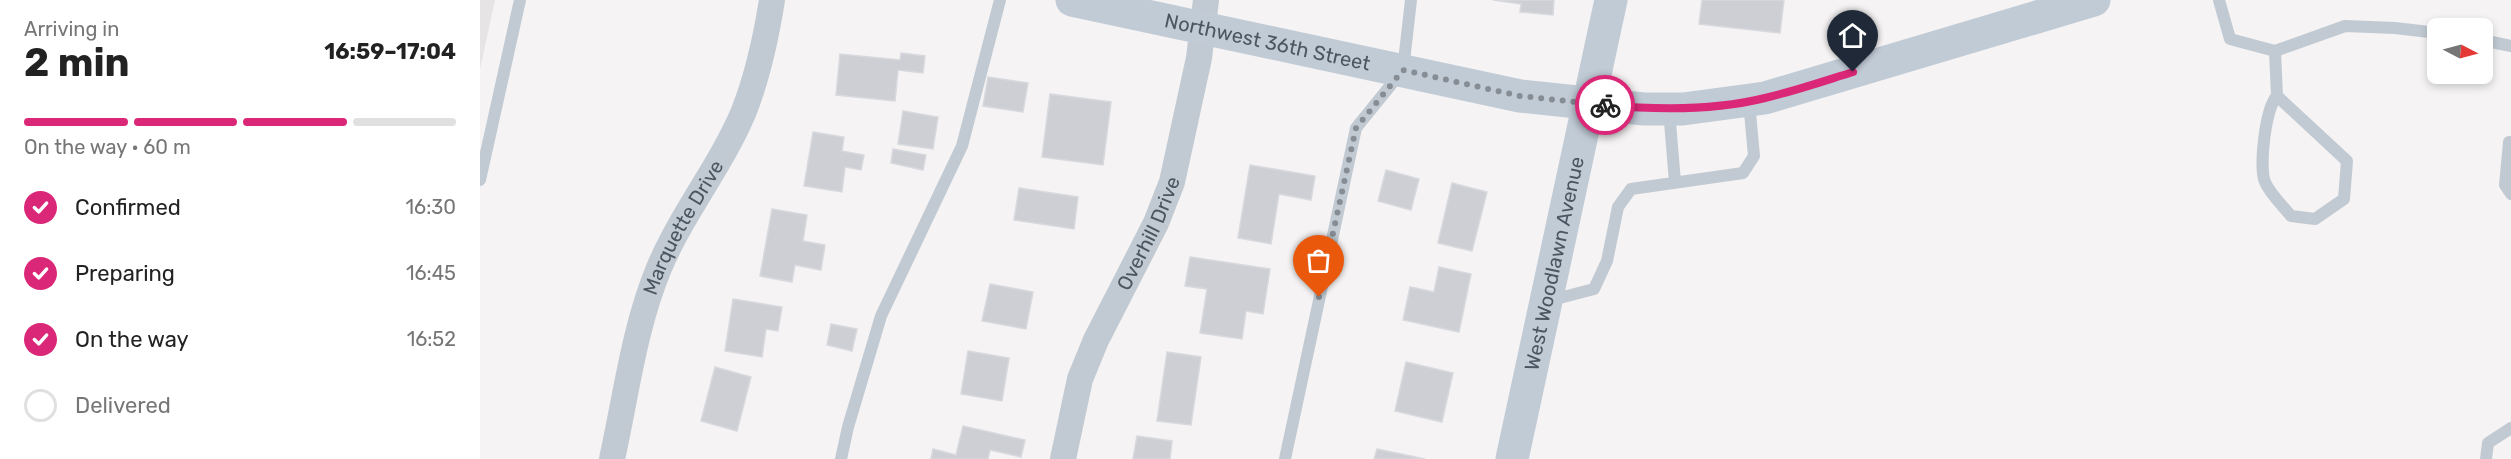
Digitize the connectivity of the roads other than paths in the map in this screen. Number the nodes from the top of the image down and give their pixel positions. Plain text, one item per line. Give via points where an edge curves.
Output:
1 (520, 0) edge
2 (772, 0) edge
3 (1000, 0) edge
4 (1072, 0) edge
5 (1411, 0) edge
6 (1611, 0) edge
7 (2094, 0) edge
8 (2219, 0) edge
9 (1204, 14) edge
10 (2427, 32) edge
11 (2493, 42) edge
12 (2511, 46) edge
13 (2275, 51) junction
14 (1403, 70) junction
15 (2277, 96) junction
16 (1749, 101) junction
17 (1589, 104) junction
18 (1669, 109) junction
19 (2511, 142) edge
20 (480, 180) edge
21 (1675, 182) junction
22 (2511, 194) edge
23 (1546, 301) junction
24 (2511, 428) edge
25 (612, 459) edge
26 (841, 459) edge
27 (1063, 459) edge
28 (1285, 459) edge
29 (1512, 459) edge
30 (2486, 459) edge

1 - 20 lane
2 - 25 street, Marquette Drive via 759,65 743,111 659,269 644,313
3 - 26 lane via 962,146 880,316
4 - 9 main road, Northwest 36th Street
5 - 14 lane
6 - 17 main road, West Woodlawn Avenue
7 - 16 main road, Northwest 36th Street
8 - 13 lane via 2230,39
9 - 14 main road, Northwest 36th Street
9 - 27 street, Overhill Drive via 1199,58 1172,182 1080,379
10 - 13 lane via 2345,26
11 - 12 lane
13 - 15 lane
14 - 17 main road, Northwest 36th Street via 1520,96
14 - 28 lane via 1356,128
15 - 15 lane via 2347,160 2344,199 2315,219 2291,216 2265,181 2265,124 2272,100
16 - 18 main road, Northwest 36th Street
16 - 21 lane via 1754,156 1743,173
17 - 18 main road, Northwest 36th Street
17 - 23 main road, West Woodlawn Avenue
18 - 21 lane
19 - 22 lane via 2505,185
21 - 23 lane via 1631,189 1618,207 1607,261 1594,289
23 - 29 main road, West Woodlawn Avenue
24 - 30 lane via 2488,443

